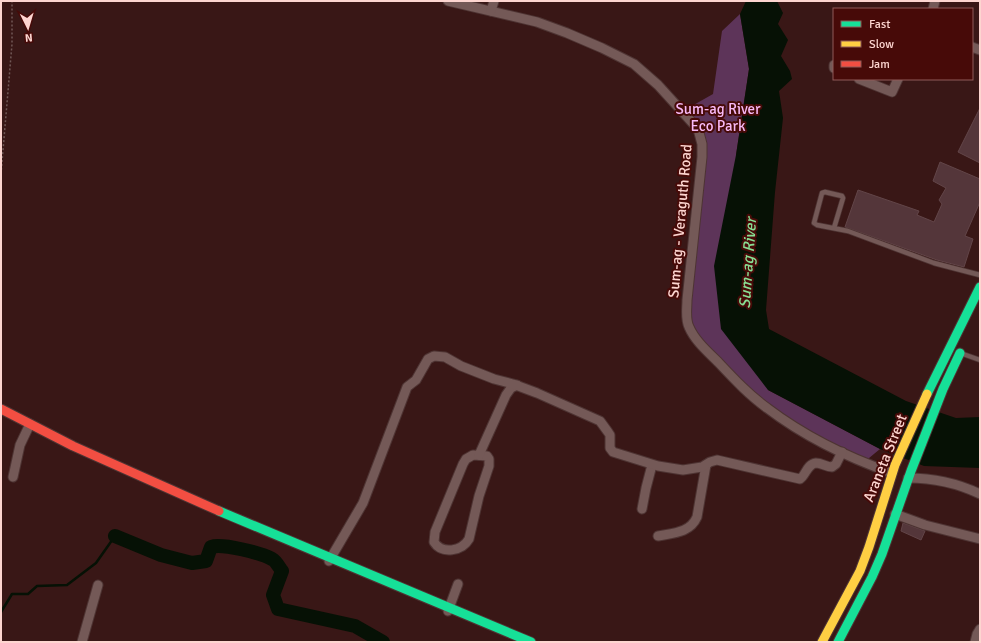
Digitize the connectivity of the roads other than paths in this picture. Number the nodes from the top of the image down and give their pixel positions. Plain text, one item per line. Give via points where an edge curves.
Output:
1 (448, 1) edge
2 (494, 1) edge
3 (491, 11) junction
4 (862, 80) edge
5 (898, 80) edge
6 (834, 228) junction
7 (980, 275) edge
8 (980, 287) edge
9 (961, 349) joint
10 (980, 360) edge
11 (517, 385) junction
12 (1, 409) edge
13 (1, 416) edge
14 (29, 427) junction
15 (842, 452) junction
16 (479, 455) junction
17 (652, 464) junction
18 (706, 465) junction
19 (893, 469) junction
20 (910, 474) junction
21 (13, 477) dead end
22 (980, 494) edge
23 (642, 509) dead end
24 (895, 514) junction
25 (658, 536) dead end
26 (980, 539) edge
27 (329, 561) junction
28 (458, 584) dead end
29 (98, 585) dead end
30 (448, 611) junction
31 (980, 629) edge
32 (82, 642) edge
33 (515, 642) edge
34 (531, 642) edge
35 (822, 642) edge
36 (838, 642) edge
37 (975, 642) edge

1 - 3 street, Sum-ag - Veraguth Road
2 - 3 street
3 - 15 street, Sum-ag - Veraguth Road via 537,22 621,56 645,73 698,128 702,157 687,300 689,327 719,364 767,408
4 - 5 street via 892,92
6 - 6 lane via 843,198 825,192 822,194 814,223
6 - 7 lane via 867,237 934,263
8 - 19 highway, Araneta Street
9 - 10 lane
9 - 20 highway, Araneta Street
11 - 16 street via 506,395
11 - 17 street via 600,421 610,435 610,448 613,452
11 - 27 street via 476,372 445,357 434,356 428,359 416,380 407,388 363,503
12 - 14 highway
13 - 14 highway
14 - 21 street via 20,445
14 - 27 highway via 71,451 181,501
15 - 18 street via 832,467 813,463 800,479 717,460
15 - 19 street, Sum-ag - Veraguth Road via 863,463
16 - 16 street via 469,457 463,464 434,532 434,542 439,548 458,549 468,539 489,463 487,456
17 - 18 street via 683,470
17 - 23 street
18 - 25 street via 698,517 694,524 681,531
19 - 35 highway, Araneta Street via 860,571
20 - 22 street
20 - 24 highway, Araneta Street
24 - 26 street via 925,525
24 - 36 highway, Araneta Street via 872,577
27 - 30 highway
28 - 30 street
29 - 32 street
30 - 33 highway
30 - 34 highway
31 - 37 street

